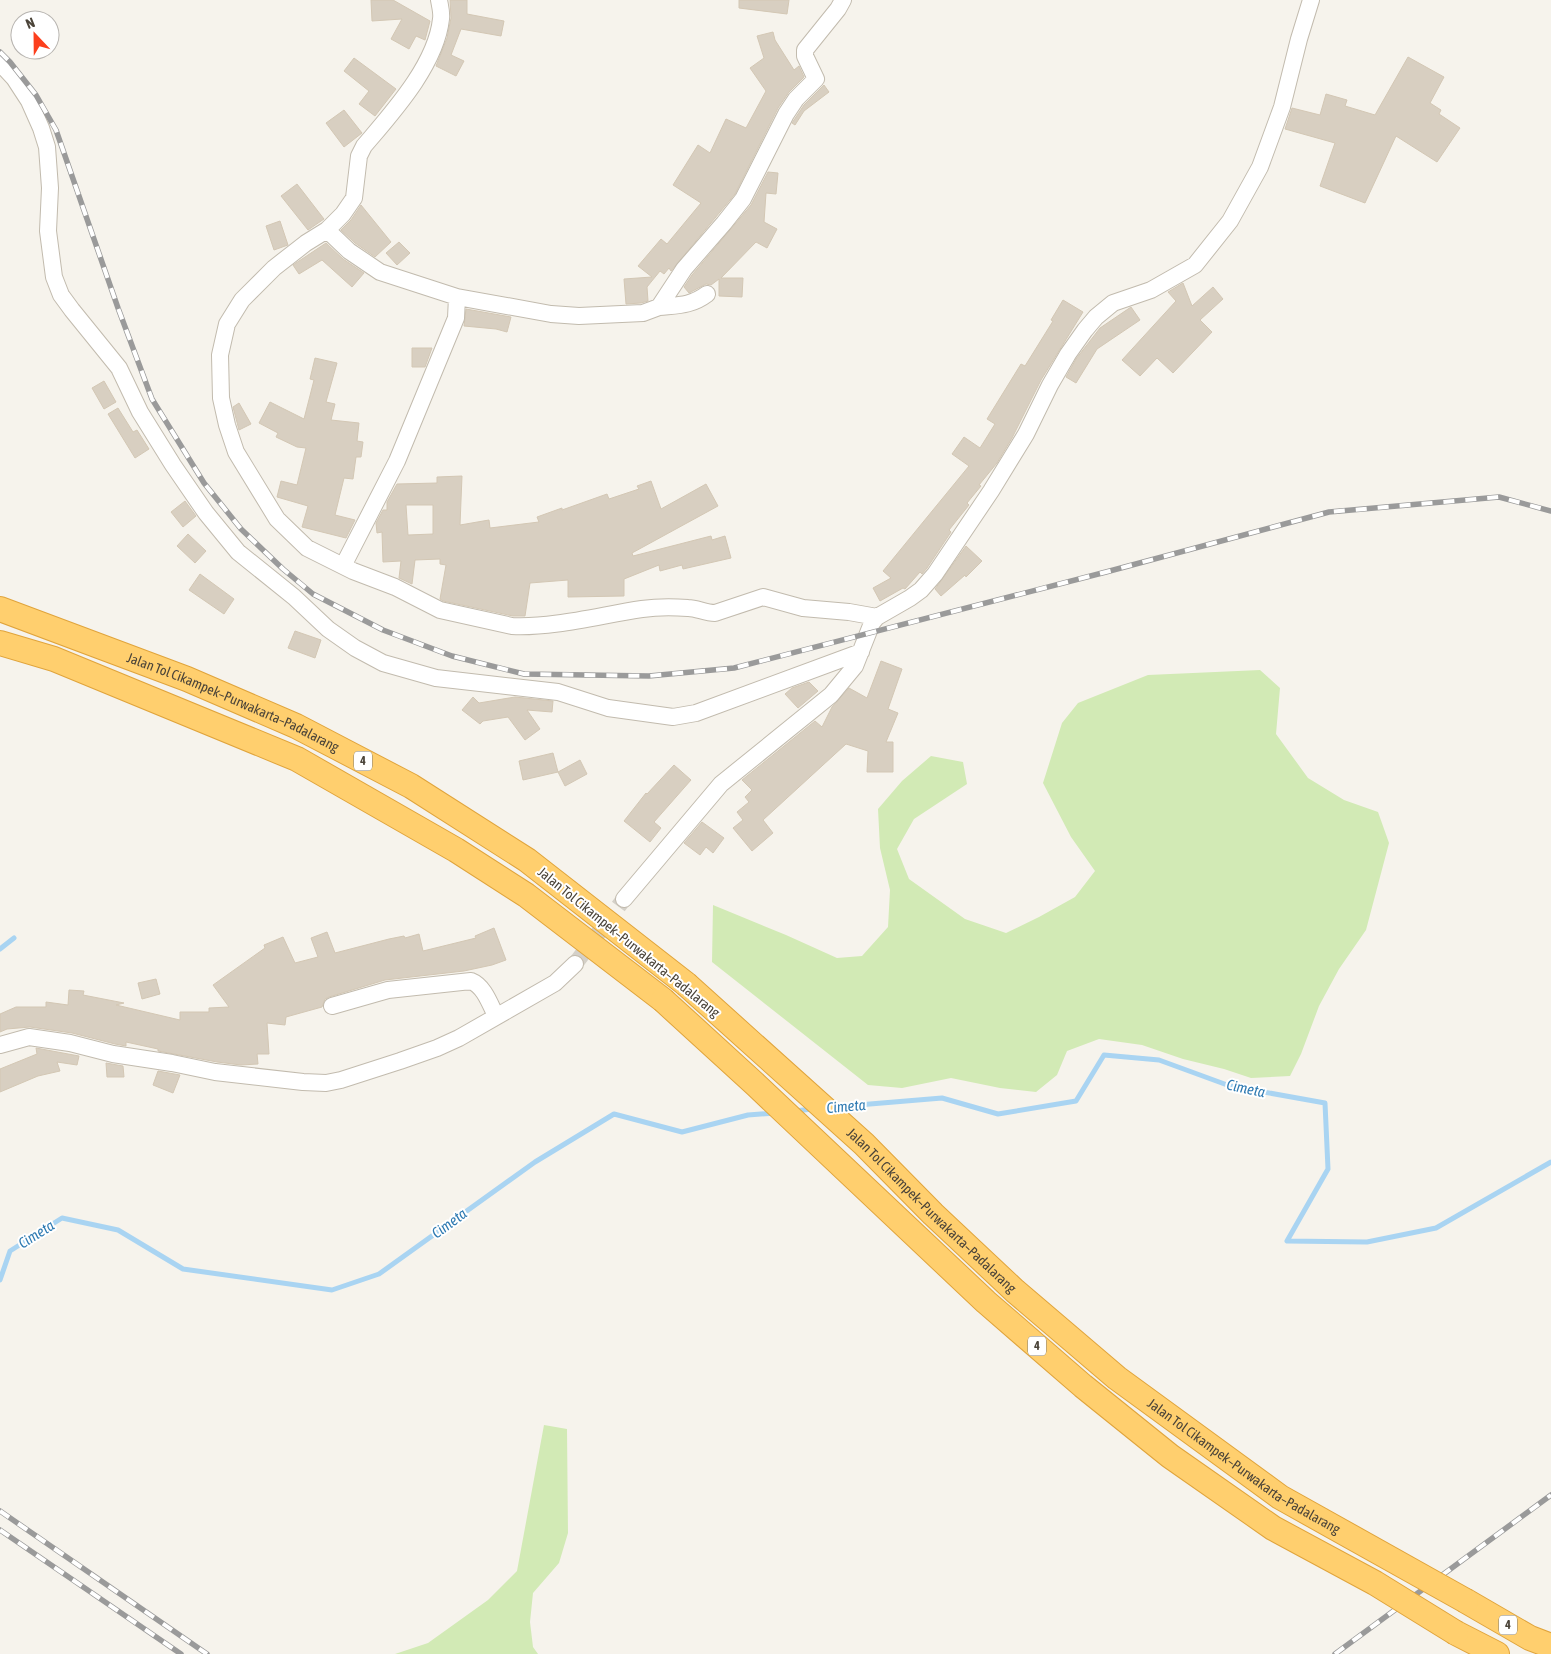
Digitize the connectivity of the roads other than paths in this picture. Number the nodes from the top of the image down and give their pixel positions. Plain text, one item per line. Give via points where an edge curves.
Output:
1 (439, 0) edge
2 (843, 0) edge
3 (1311, 0) edge
4 (0, 63) edge
5 (327, 230) junction
6 (706, 294) dead end
7 (457, 297) junction
8 (659, 306) junction
9 (343, 566) junction
10 (0, 610) edge
11 (877, 617) junction
12 (0, 644) edge
13 (861, 652) junction
14 (624, 899) tunnel mouth
15 (575, 964) tunnel mouth
16 (332, 1006) dead end
17 (496, 1016) junction
18 (0, 1045) edge
19 (1551, 1646) edge
20 (1497, 1654) edge

1 - 5 street via 441,18 430,54 413,87 364,146 359,156 354,198
2 - 8 street via 805,50 816,79 786,114 743,199 684,268
3 - 11 street via 1282,107 1260,166 1230,222 1195,265 1151,290 1113,303 1096,316 1068,354 992,491 935,574 921,590
4 - 13 street via 29,101 46,147 50,188 48,231 54,277 62,295 119,368 140,412 173,465 238,552 355,648 383,663 436,678 558,692 608,708 673,717 696,713
5 - 7 street via 380,272
5 - 9 street via 274,268 242,300 226,324 220,355 221,398 236,452 276,519 307,548
6 - 8 street via 688,304
7 - 8 street via 579,316 643,312
7 - 9 street via 456,318 397,461
9 - 11 street via 440,610 512,626 571,621 643,609 690,608 715,613 763,598 803,608
10 - 19 highway, Jalan Tol Cikampek–Purwakarta–Padalarang / 4, bridge via 187,679 296,726 410,786 527,860 686,984 864,1144 1015,1291 1118,1378 1280,1497 1530,1638
11 - 13 street
12 - 20 highway, Jalan Tol Cikampek–Purwakarta–Padalarang / 4, bridge via 54,659 297,759 456,850 526,895 663,1000 986,1302 1170,1456 1273,1528
13 - 14 street via 855,666 831,695 721,784
15 - 17 street via 554,982
16 - 17 street via 388,990 471,981 478,985
17 - 18 street via 437,1048 326,1083 215,1072 30,1037

